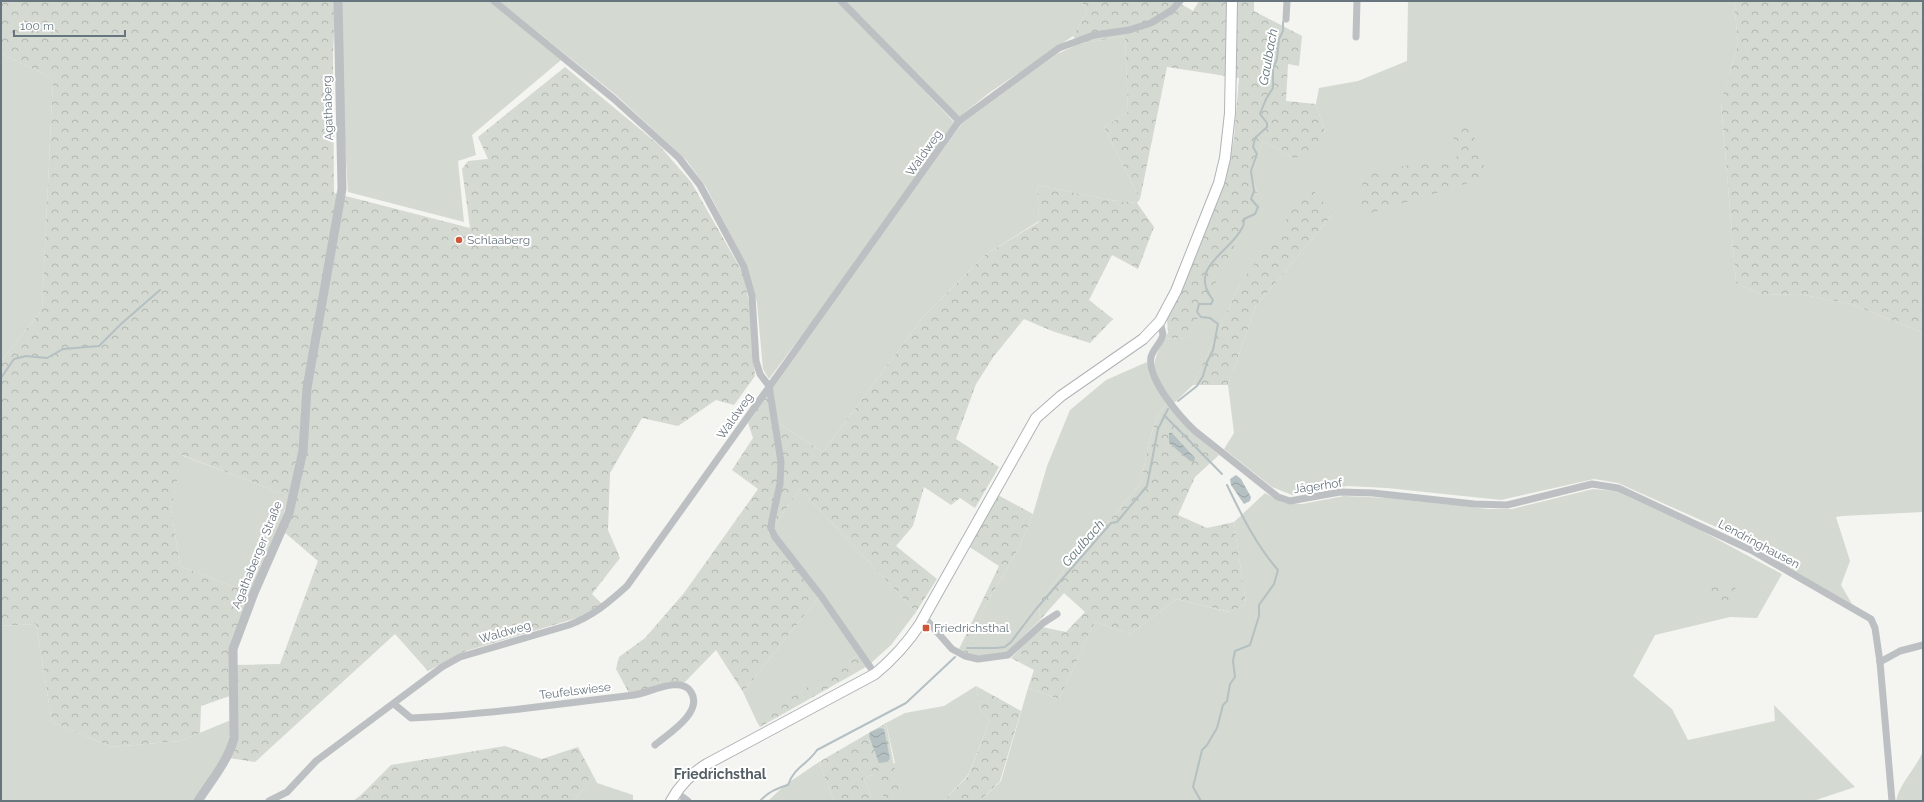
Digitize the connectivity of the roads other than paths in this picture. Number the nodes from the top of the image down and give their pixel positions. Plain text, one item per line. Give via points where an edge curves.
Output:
1 (338, 1) edge
2 (494, 1) edge
3 (841, 1) edge
4 (1180, 1) edge
5 (1232, 1) edge
6 (1287, 1) edge
7 (1357, 1) edge
8 (1286, 19) dead end
9 (1356, 37) dead end
10 (960, 121) junction
11 (337, 214) joint
12 (1160, 321) junction
13 (769, 386) junction
14 (1592, 484) joint
15 (1057, 614) dead end
16 (924, 617) junction
17 (1923, 645) edge
18 (1880, 662) junction
19 (875, 674) junction
20 (394, 704) junction
21 (655, 745) dead end
22 (676, 792) junction
23 (198, 801) edge
24 (269, 801) edge
25 (671, 801) edge
26 (688, 801) edge
27 (1892, 801) edge

1 - 11 street, Agathaberg via 342,189
2 - 13 street via 614,99 679,158 700,185 744,267 752,296 756,361 760,374
3 - 10 street
4 - 10 street, Waldweg via 1172,10 1150,23 1129,30 1094,35 1059,48
5 - 12 main road via 1230,113 1225,158 1219,183 1189,262
6 - 8 street
7 - 9 street
10 - 13 street, Waldweg
11 - 23 street, Agathaberger Straße via 307,388 302,451 288,513 233,649 234,738 226,759
12 - 14 street, Jägerhof via 1163,335 1150,364 1159,385 1195,431 1278,497 1290,501 1340,492 1373,493 1507,505
12 - 16 main road via 1133,347 1061,396 1036,418
13 - 19 street via 781,462 780,484 771,529
13 - 20 street, Waldweg via 627,586 601,609 586,619 569,625 460,657 442,667
14 - 18 street, Lendringhausen via 1618,488 1750,550 1871,619 1875,628
15 - 16 street via 1043,623 1008,655 978,659 952,649
16 - 19 main road via 909,641
17 - 18 street via 1900,651
18 - 27 street, Lendringhausen
19 - 22 main road via 707,764
20 - 21 street, Teufelswiese via 412,718 448,717 642,694 675,684 686,687 693,696 692,711 688,718
20 - 24 street, Waldweg via 316,761 287,792
22 - 25 main road
22 - 26 street

